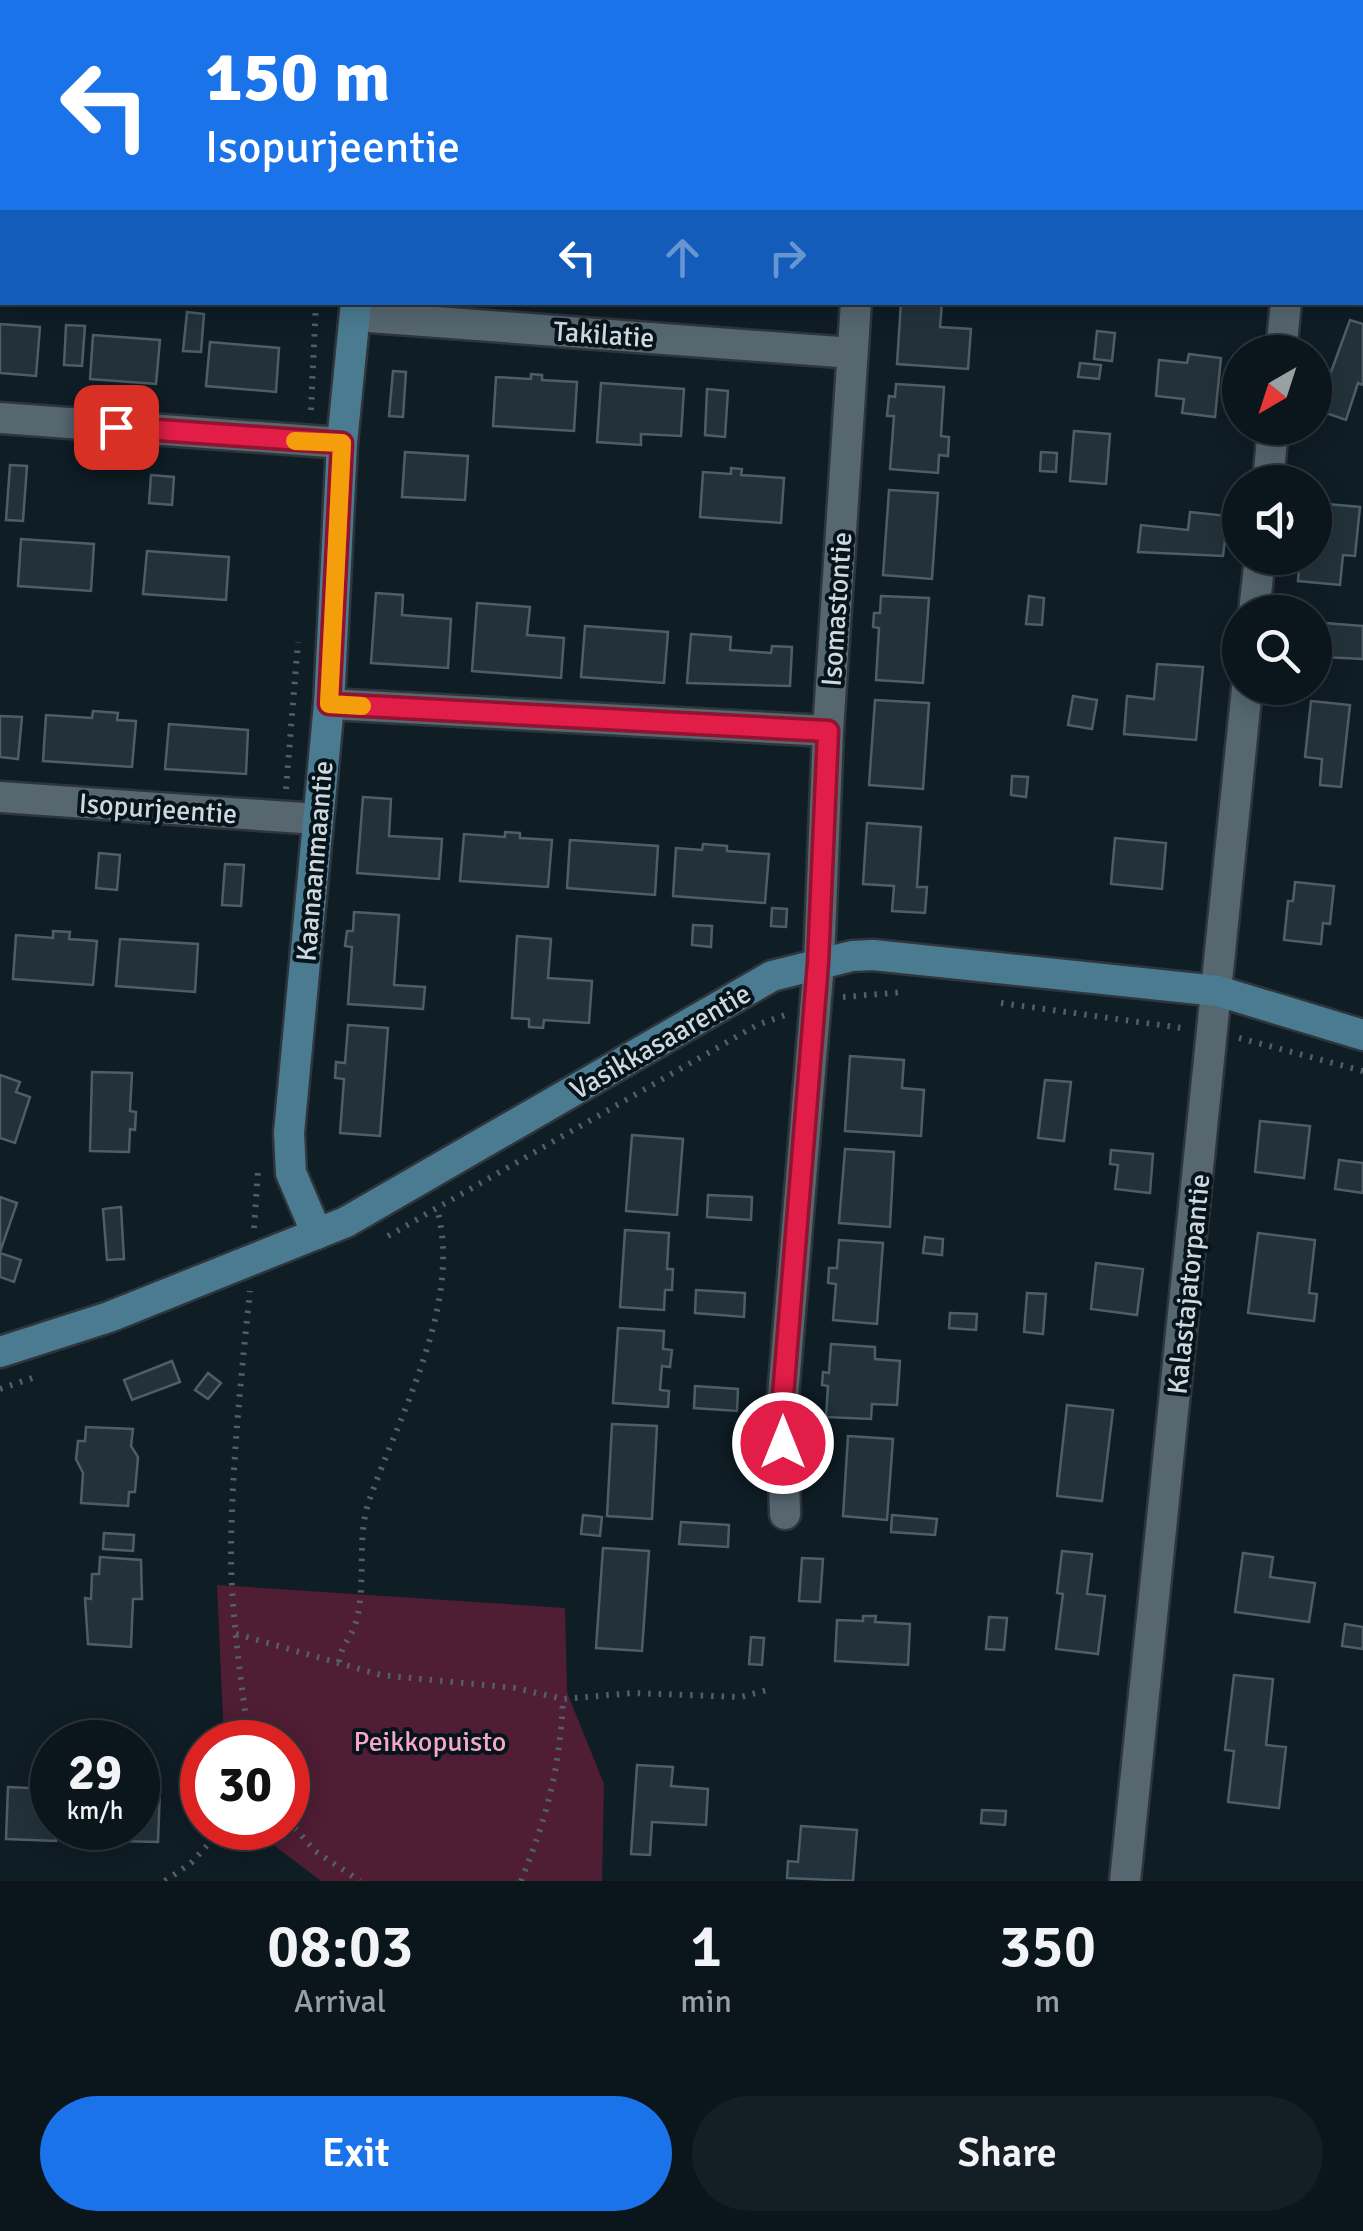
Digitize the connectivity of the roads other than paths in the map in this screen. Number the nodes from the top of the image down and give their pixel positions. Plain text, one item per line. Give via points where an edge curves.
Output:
1 (856, 305) edge
2 (1286, 305) edge
3 (356, 309) edge
4 (1283, 335) edge
5 (852, 353) junction
6 (0, 418) edge
7 (342, 443) junction
8 (329, 704) junction
9 (1245, 705) edge
10 (828, 731) junction
11 (0, 797) edge
12 (316, 818) junction
13 (818, 963) junction
14 (1218, 991) junction
15 (1363, 1035) edge
16 (317, 1234) junction
17 (0, 1352) edge
18 (786, 1514) dead end
19 (1126, 1881) edge

1 - 5 street, Isomastontie
2 - 4 street
3 - 5 street, Takilatie
3 - 7 street, Kaanaanmaantie
5 - 10 street, Isomastontie
6 - 7 street
7 - 8 street, Kaanaanmaantie
8 - 10 street
8 - 12 street, Kaanaanmaantie
9 - 14 street, Kalastajatorpantie
10 - 13 street, Isomastontie
11 - 12 street, Isopurjeentie
12 - 16 street, Kaanaanmaantie via 289,1134 291,1173
13 - 14 street, Vasikkasaarentie via 873,955
13 - 16 street, Vasikkasaarentie via 772,976 411,1188
13 - 18 street, Isomastontie via 782,1408
14 - 15 street, Vasikkasaarentie
14 - 19 street, Kalastajatorpantie
16 - 17 street, Vasikkasaarentie via 109,1317

